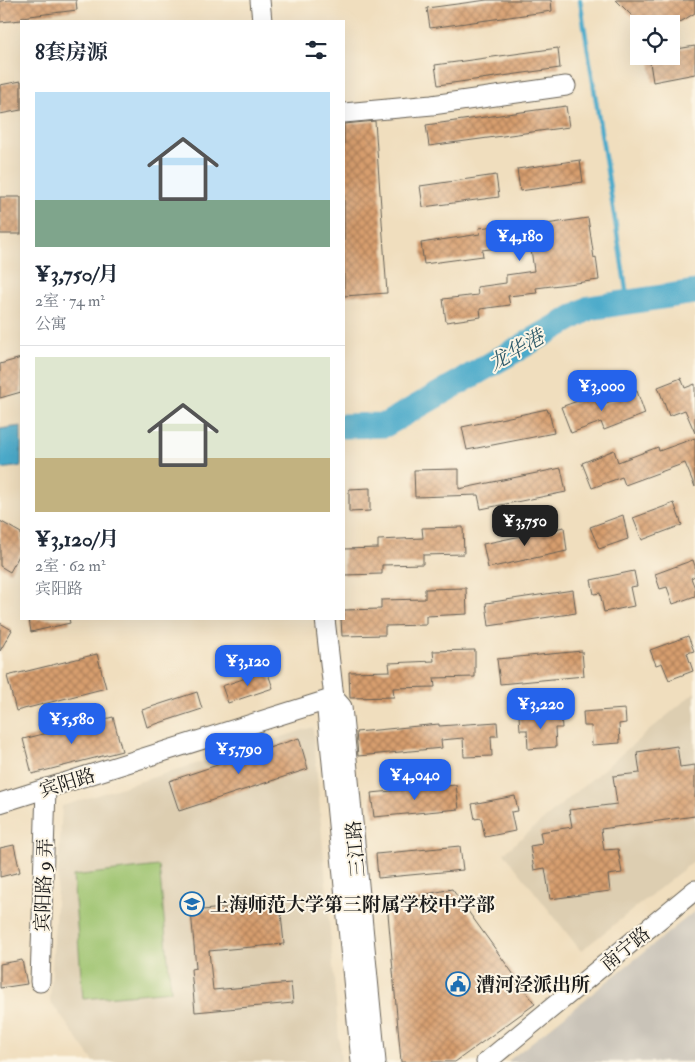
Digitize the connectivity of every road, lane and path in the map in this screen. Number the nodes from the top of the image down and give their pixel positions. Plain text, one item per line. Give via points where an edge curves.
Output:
1 (260, 0) edge
2 (262, 20) edge
3 (566, 86) dead end
4 (345, 113) edge
5 (325, 620) edge
6 (334, 698) junction
7 (46, 788) junction
8 (0, 802) edge
9 (695, 890) edge
10 (40, 982) dead end
11 (361, 1062) edge
12 (376, 1062) edge
13 (486, 1062) edge

1 - 2 street
3 - 4 street via 432,105
5 - 6 street, 三江路
6 - 7 street, 宾阳路
6 - 11 street, 三江路 via 328,711
6 - 12 street, 三江路 via 342,707
7 - 8 street, 宾阳路
7 - 10 street, 宾阳路 9 弄
9 - 13 street, 南宁路

